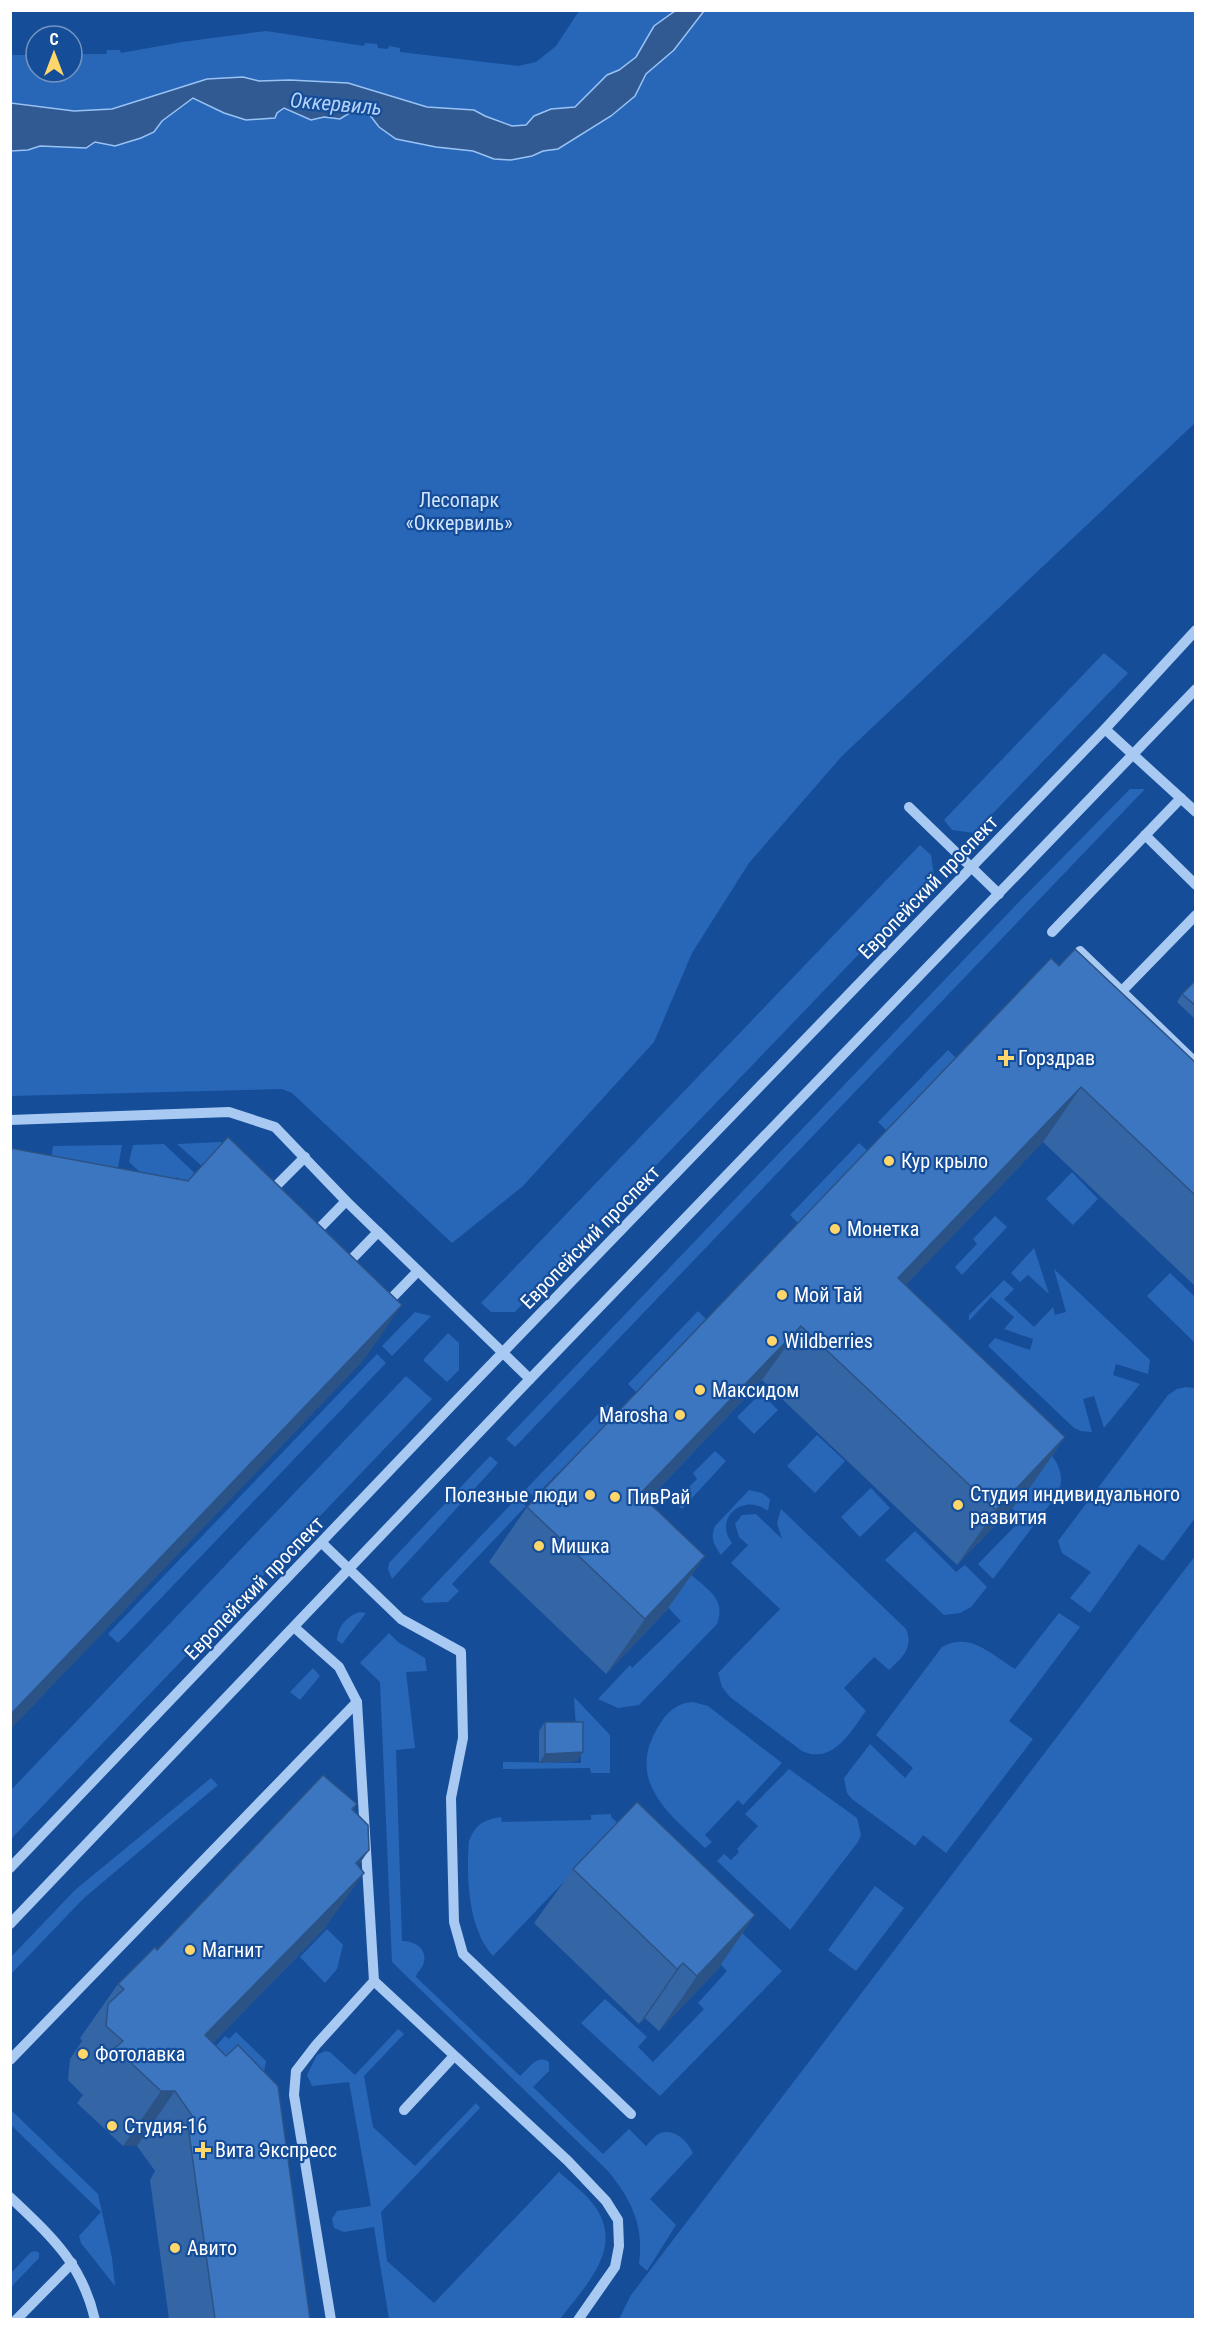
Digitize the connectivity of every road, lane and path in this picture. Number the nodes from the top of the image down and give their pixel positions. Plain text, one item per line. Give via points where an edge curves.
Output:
1 (1196, 630) edge
2 (1196, 689) edge
3 (1105, 729) junction
4 (1133, 755) junction
5 (1181, 798) junction
6 (909, 807) dead end
7 (1196, 812) edge
8 (1145, 835) junction
9 (972, 868) junction
10 (1196, 885) edge
11 (999, 894) junction
12 (1196, 915) edge
13 (1052, 932) dead end
14 (1080, 951) edge
15 (1121, 992) junction
16 (1196, 1064) edge
17 (10, 1120) edge
18 (305, 1157) junction
19 (346, 1201) junction
20 (260, 1202) edge
21 (378, 1232) junction
22 (305, 1243) edge
23 (418, 1271) junction
24 (337, 1274) edge
25 (376, 1313) edge
26 (503, 1352) junction
27 (530, 1379) junction
28 (322, 1543) junction
29 (349, 1569) junction
30 (294, 1627) junction
31 (357, 1702) junction
32 (10, 1869) edge
33 (10, 1924) edge
34 (374, 1981) junction
35 (454, 2056) junction
36 (10, 2060) edge
37 (404, 2110) dead end
38 (631, 2114) dead end
39 (10, 2198) edge
40 (72, 2264) junction
41 (16, 2319) edge
42 (95, 2319) edge
43 (331, 2319) edge
44 (578, 2319) edge

1 - 3 street, Европейский проспект
2 - 4 street
3 - 4 street
3 - 9 street, Европейский проспект
4 - 5 street
4 - 11 street
5 - 7 street
5 - 8 street
6 - 9 street
8 - 10 street
8 - 13 street
9 - 11 street
9 - 26 street, Европейский проспект
11 - 27 street
12 - 15 street
14 - 15 street
15 - 16 street
17 - 18 street via 229,1112 275,1127
18 - 19 street
18 - 20 street
19 - 21 street
19 - 22 street
21 - 23 street
21 - 24 street
23 - 25 street
23 - 26 street
26 - 27 street
26 - 28 street, Европейский проспект
27 - 29 street
28 - 29 street
28 - 32 street, Европейский проспект
29 - 30 street
29 - 38 street via 401,1619 461,1652 463,1738 452,1798 454,1922 463,1954
30 - 31 street via 339,1666
30 - 33 street
31 - 34 street
31 - 36 street
34 - 35 street
34 - 43 street via 296,2071 294,2095
35 - 37 street
35 - 44 street via 568,2161 606,2200 618,2220 615,2267
39 - 40 street via 60,2245
40 - 41 street
40 - 42 street via 90,2295

